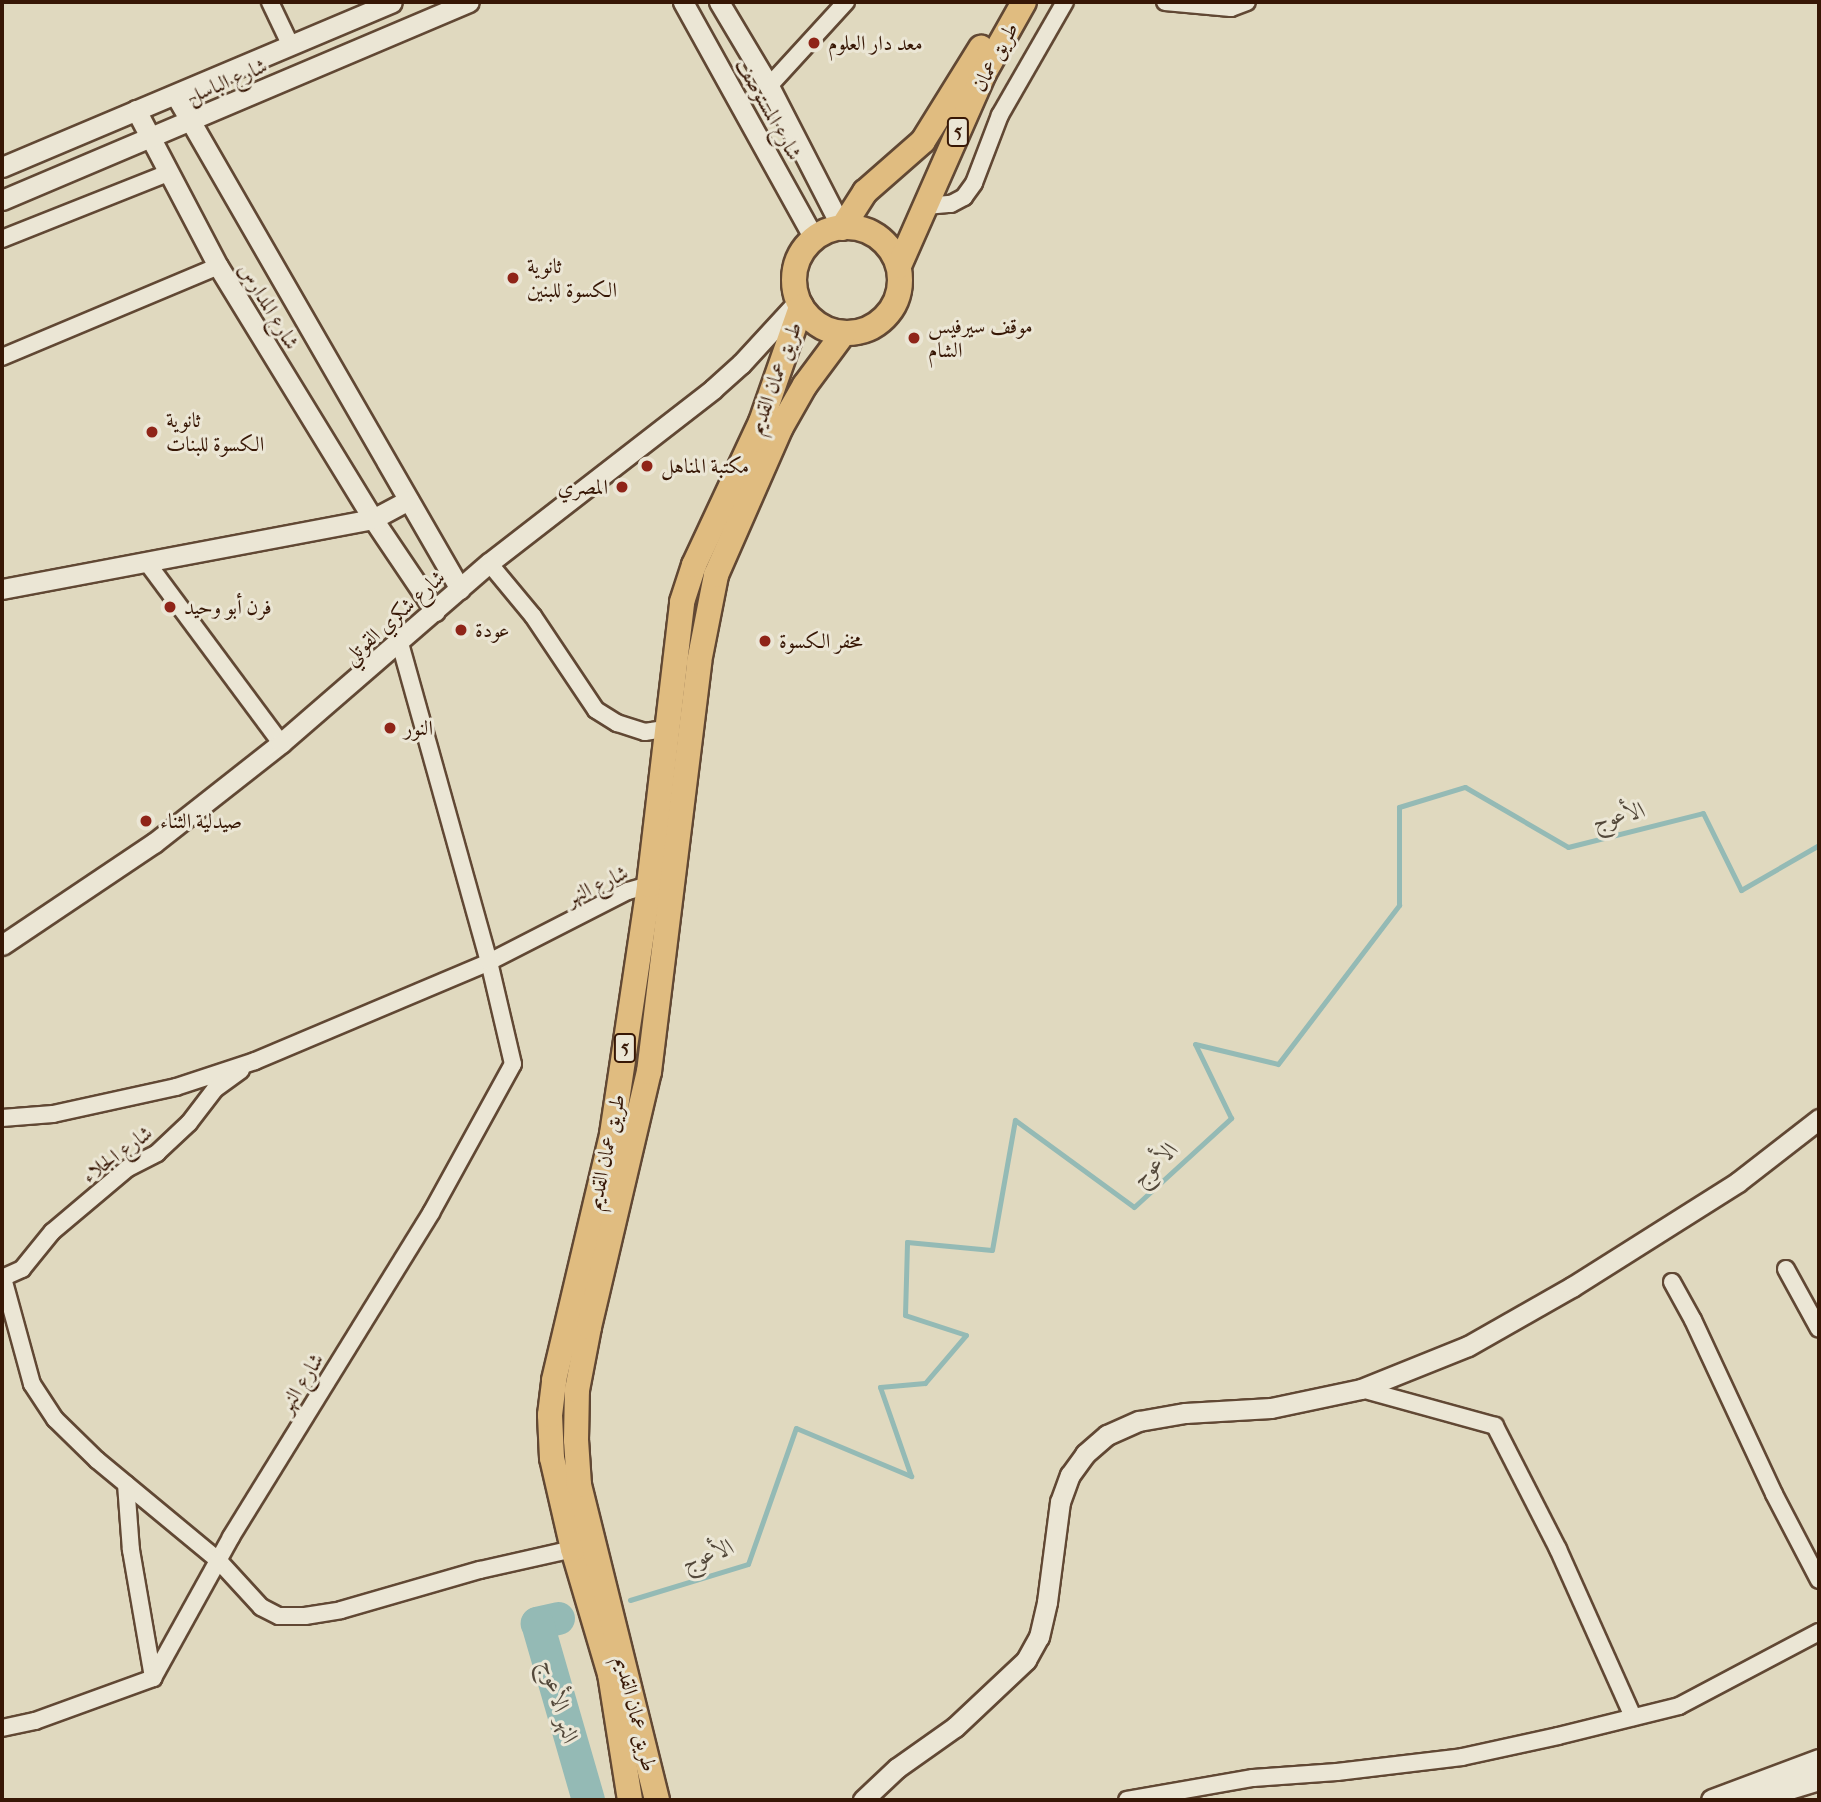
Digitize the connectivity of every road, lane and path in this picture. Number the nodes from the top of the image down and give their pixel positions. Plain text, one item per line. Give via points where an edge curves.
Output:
1 (270, 2) edge
2 (392, 2) edge
3 (469, 2) edge
4 (683, 2) edge
5 (719, 2) edge
6 (846, 2) edge
7 (1008, 2) edge
8 (1024, 2) edge
9 (1065, 2) edge
10 (1165, 2) edge
11 (1247, 2) edge
12 (291, 46) junction
13 (769, 86) junction
14 (176, 96) junction
15 (969, 108) junction
16 (135, 110) junction
17 (189, 122) junction
18 (996, 126) junction
19 (149, 137) junction
20 (2, 167) edge
21 (168, 173) junction
22 (2, 200) edge
23 (926, 206) junction
24 (842, 228) junction
25 (814, 238) junction
26 (2, 239) edge
27 (218, 266) junction
28 (899, 266) junction
29 (799, 304) junction
30 (844, 334) junction
31 (2, 357) edge
32 (408, 500) junction
33 (373, 519) junction
34 (489, 563) junction
35 (148, 564) junction
36 (2, 589) edge
37 (460, 589) junction
38 (435, 611) junction
39 (400, 643) junction
40 (665, 729) junction
41 (281, 743) junction
42 (649, 885) junction
43 (2, 945) edge
44 (489, 962) junction
45 (255, 1060) junction
46 (2, 1118) edge
47 (1819, 1119) edge
48 (1786, 1269) dead end
49 (3, 1278) edge
50 (1672, 1282) dead end
51 (1819, 1329) edge
52 (1361, 1389) junction
53 (126, 1484) junction
54 (573, 1549) junction
55 (218, 1560) junction
56 (1819, 1580) edge
57 (1819, 1632) edge
58 (153, 1678) junction
59 (1633, 1717) junction
60 (2, 1728) edge
61 (1819, 1760) edge
62 (1819, 1779) edge
63 (630, 1800) edge
64 (657, 1800) edge
65 (863, 1800) edge
66 (1128, 1800) edge
67 (1712, 1800) edge
68 (1750, 1800) edge

1 - 12 street
2 - 12 street, شارع الباسل
3 - 17 street, شارع الباسل
4 - 25 street, شارع المستوصف
5 - 13 street, شارع المستوصف
6 - 13 street
7 - 24 main road, طريق عمان / 5 via 923,141 865,192
8 - 15 main road, طريق عمان / 5
9 - 18 street
10 - 11 street via 1231,8
12 - 14 street, شارع الباسل
13 - 24 street, شارع المستوصف
14 - 16 street, شارع الباسل
14 - 17 street, شارع المدارس
15 - 18 street
15 - 23 main road, طريق عمان / 5
16 - 19 street, شارع المدارس
16 - 20 street, شارع الباسل
17 - 19 street, شارع الباسل
17 - 32 street, شارع المدارس
18 - 23 street via 964,197 951,204
19 - 21 street, شارع المدارس
19 - 22 street, شارع الباسل
21 - 26 street
21 - 27 street, شارع المدارس
23 - 28 main road, طريق عمان / 5
24 - 25 main road
24 - 28 main road via 877,236
25 - 29 main road via 796,267
27 - 31 street
27 - 33 street, شارع المدارس
28 - 30 main road via 901,283 889,314 876,325
29 - 30 main road via 812,320
29 - 34 street, شارع شكري القوتلي via 713,389
29 - 40 main road, طريق عمان القديم / 5 via 761,422 694,565 682,602
30 - 64 main road, طريق عمان القديم / 5 via 805,385 781,427 716,575 699,662 649,1072 577,1390 579,1485
32 - 33 street
32 - 37 street, شارع المدارس
33 - 35 street
33 - 38 street, شارع المدارس
34 - 37 street, شارع شكري القوتلي
34 - 40 street via 533,616 596,710 645,732
35 - 36 street
35 - 41 street
37 - 38 street, شارع شكري القوتلي
38 - 39 street, شارع شكري القوتلي
39 - 41 street, شارع شكري القوتلي
39 - 44 street
40 - 42 main road, طريق عمان القديم / 5
41 - 43 street, شارع شكري القوتلي via 154,843
42 - 44 street, شارع النهر via 628,891
42 - 54 main road, طريق عمان القديم / 5 via 612,1134 554,1380 552,1458
44 - 45 street, شارع النهر
44 - 55 street, شارع النهر via 513,1064 431,1213
45 - 46 street, شارع النهر via 176,1087 53,1114
45 - 49 street, شارع الجلاء via 215,1090 157,1153 128,1168 52,1232 22,1269
47 - 52 street via 1738,1182 1572,1287 1468,1346
48 - 51 street
49 - 53 street via 32,1384 55,1419
50 - 56 street
52 - 59 street via 1495,1426 1558,1549
52 - 65 street via 1271,1408 1150,1419 1107,1435 1077,1465 1060,1502 1047,1602 1039,1637 1026,1660 954,1727
53 - 55 street
53 - 58 street via 131,1550
54 - 55 street via 305,1616 279,1616 261,1607
54 - 63 main road, طريق عمان القديم / 5 via 610,1674
55 - 58 street, شارع النهر
57 - 59 street via 1679,1706
58 - 60 street via 35,1721
59 - 66 street via 1462,1757 1253,1778
61 - 67 main road
62 - 68 main road

